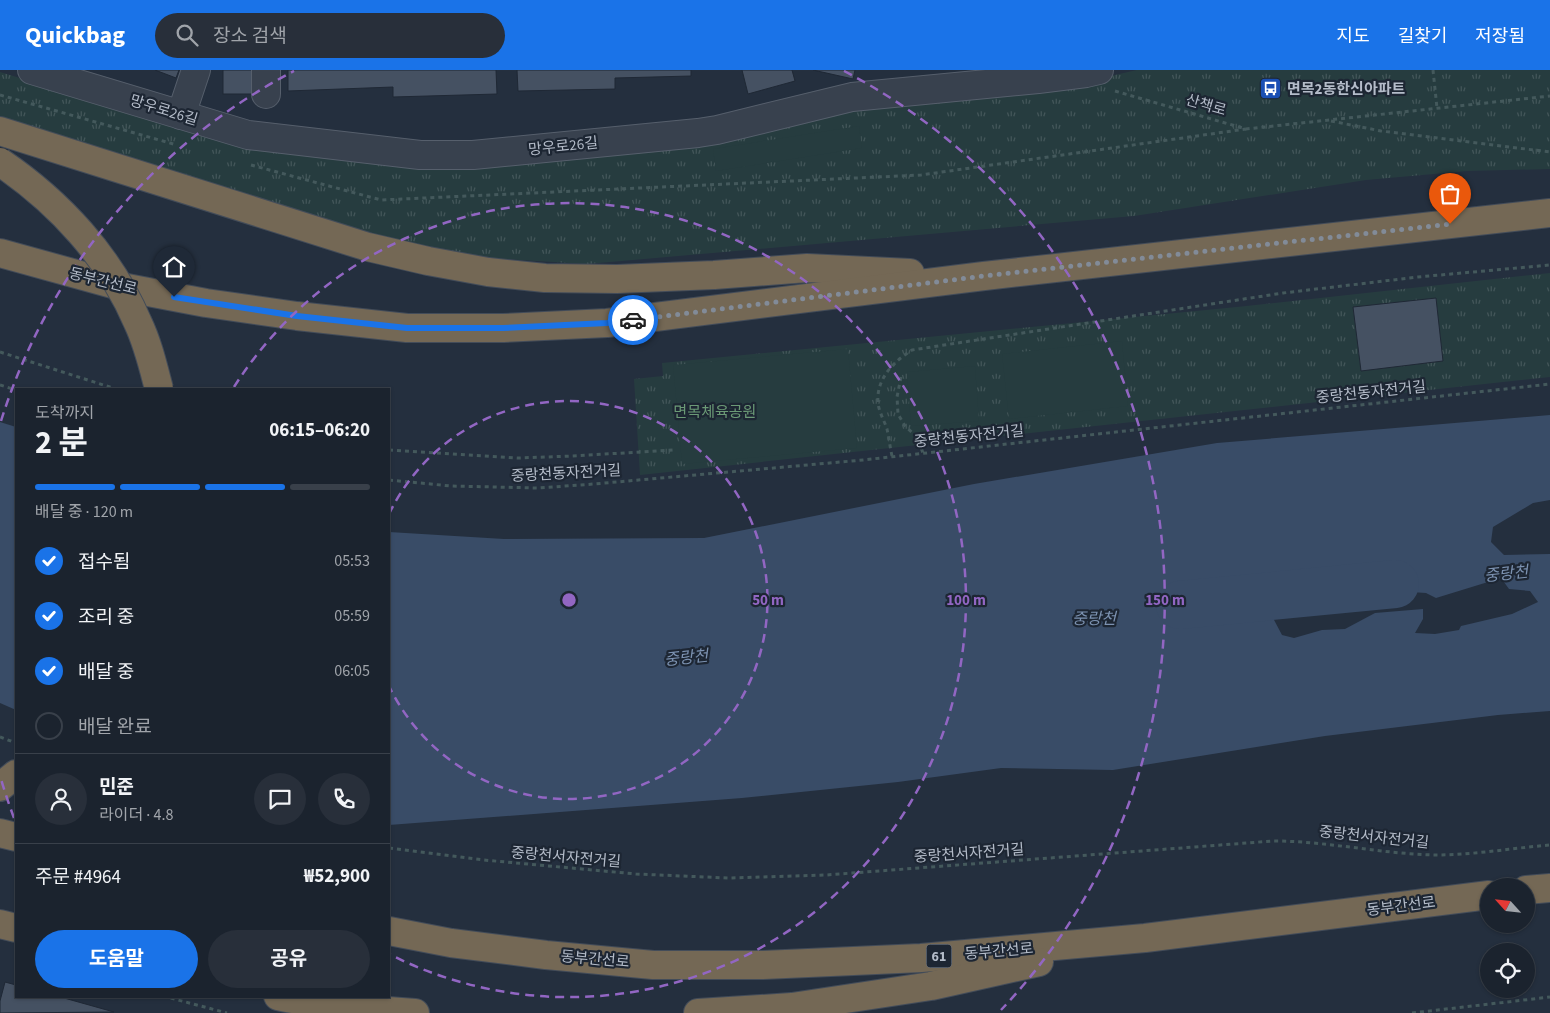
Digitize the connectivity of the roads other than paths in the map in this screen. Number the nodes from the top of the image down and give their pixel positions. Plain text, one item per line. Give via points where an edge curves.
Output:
1 (32, 70) edge
2 (196, 70) edge
3 (1093, 72) edge
4 (181, 115) junction
5 (0, 132) edge
6 (0, 162) edge
7 (1550, 213) edge
8 (0, 253) edge
9 (984, 276) junction
10 (159, 388) edge
11 (15, 775) edge
12 (0, 787) edge
13 (0, 833) edge
14 (15, 837) edge
15 (1550, 888) edge
16 (1535, 889) edge
17 (1480, 896) edge
18 (0, 924) edge
19 (15, 928) edge
20 (390, 931) edge
21 (1145, 938) junction
22 (287, 998) edge
23 (415, 1013) edge
24 (698, 1013) edge

1 - 4 street, 망우로26길
2 - 4 street
3 - 4 street, 망우로26길 via 852,97 698,133 473,155 420,155 261,137
5 - 9 highway via 368,246 488,272 617,280 807,268
6 - 10 highway, bridge via 45,197 100,256 138,323
7 - 9 highway, 동부간선로
8 - 9 highway, 동부간선로 via 144,292 297,316 407,328 607,323
11 - 12 highway
13 - 14 highway
15 - 16 highway
17 - 21 highway, 동부간선로 / 61
18 - 19 highway
20 - 21 highway, 동부간선로 / 61 via 546,955 653,965 763,965 921,958
21 - 24 highway via 930,986 792,1007
22 - 23 highway

